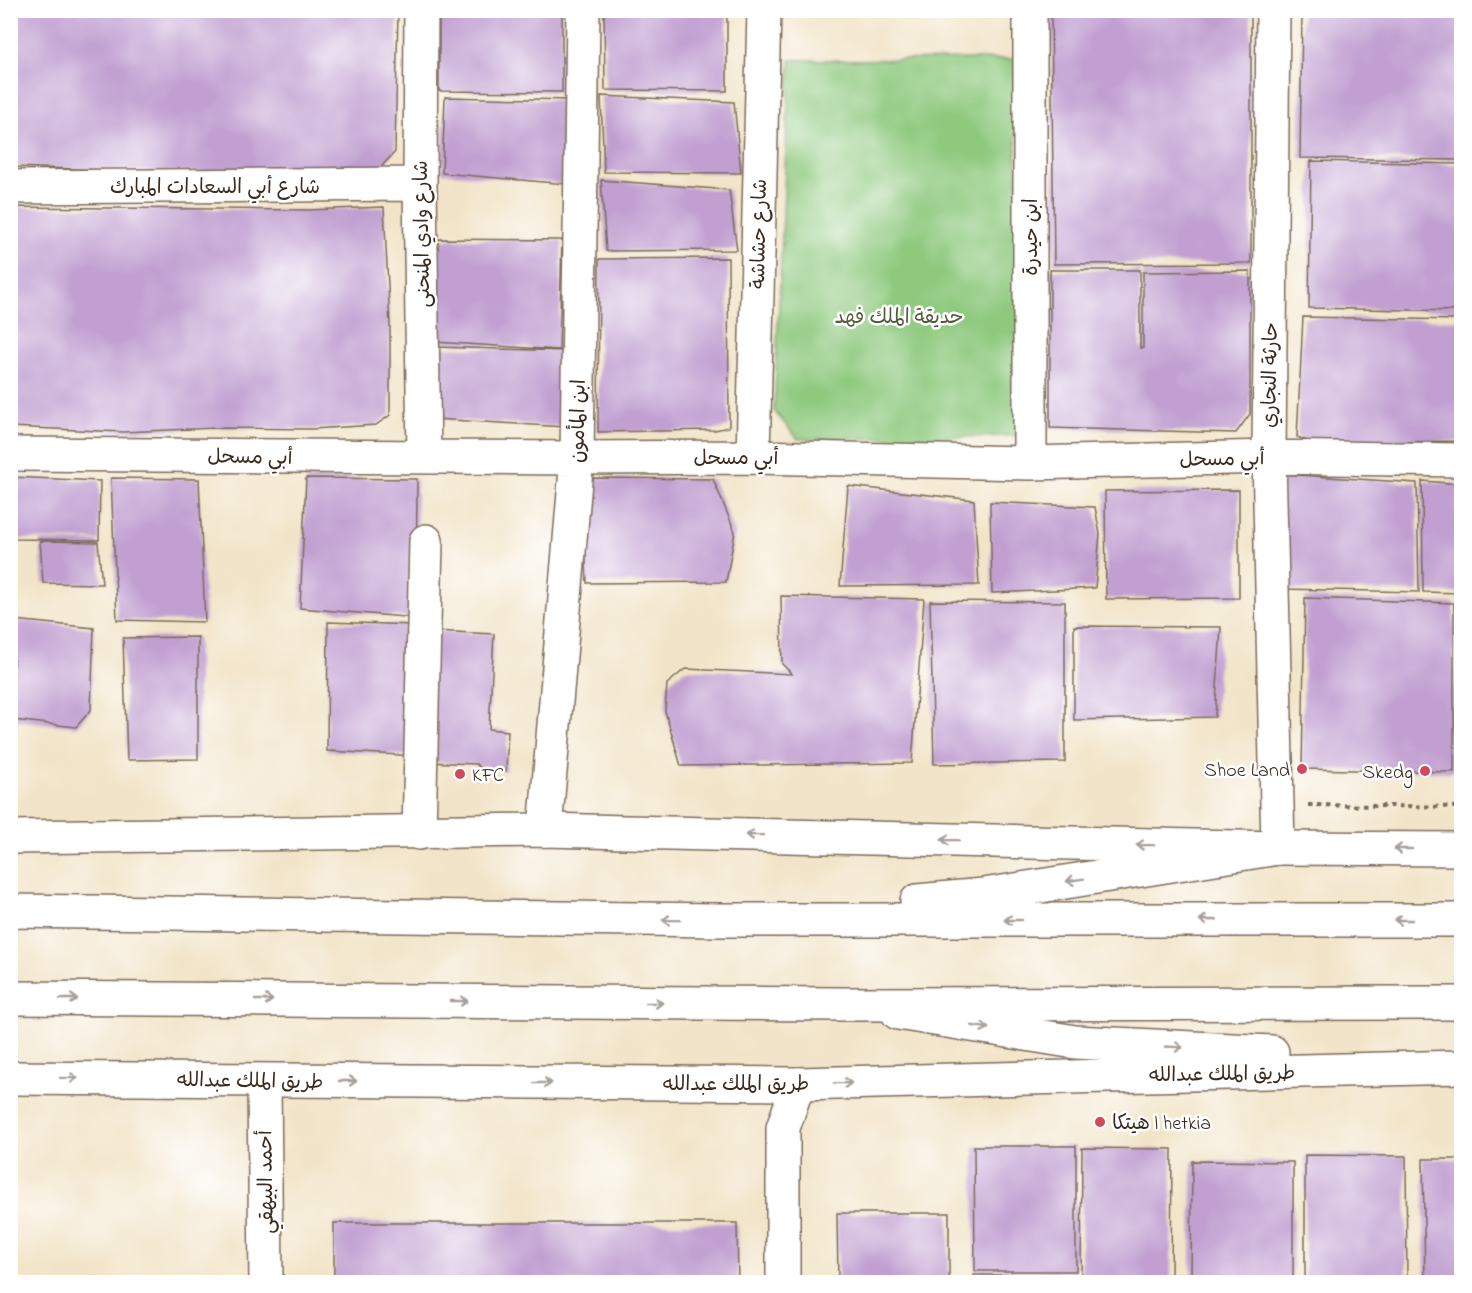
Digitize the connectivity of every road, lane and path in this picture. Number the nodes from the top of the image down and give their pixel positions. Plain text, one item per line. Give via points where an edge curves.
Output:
1 (421, 10) edge
2 (583, 10) edge
3 (764, 10) edge
4 (1030, 10) edge
5 (1273, 10) edge
6 (420, 184) junction
7 (10, 188) edge
8 (10, 454) edge
9 (424, 457) junction
10 (753, 457) junction
11 (1269, 457) junction
12 (577, 458) junction
13 (1461, 460) edge
14 (1030, 463) junction
15 (426, 541) dead end
16 (1277, 805) junction
17 (1461, 807) edge
18 (545, 830) junction
19 (419, 833) junction
20 (10, 837) edge
21 (1278, 848) junction
22 (1461, 849) edge
23 (10, 911) edge
24 (717, 920) junction
25 (1461, 920) edge
26 (10, 998) edge
27 (1461, 1003) edge
28 (840, 1004) junction
29 (1461, 1065) edge
30 (10, 1077) edge
31 (264, 1081) junction
32 (798, 1084) junction
33 (266, 1282) edge
34 (783, 1282) edge

1 - 6 main road, شارع وادي المنحنى
2 - 12 main road, ابن المأمون
3 - 10 main road, شارع حشاشة
4 - 14 main road, ابن حيدرة
5 - 11 main road, حارثة النجاري
6 - 7 main road, شارع أبي السعادات المبارك
6 - 9 main road, شارع وادي المنحنى
8 - 9 main road, أبي مسحل
9 - 12 main road, أبي مسحل
10 - 12 main road, أبي مسحل
10 - 14 main road, أبي مسحل
11 - 13 main road, أبي مسحل
11 - 14 main road, أبي مسحل
11 - 16 main road, حارثة النجاري
12 - 18 main road, ابن المأمون
15 - 19 main road
16 - 17 path
16 - 21 main road, حارثة النجاري
18 - 19 main road
21 -> 18 main road
19 - 20 main road
22 -> 21 main road
21 -> 24 main road via 984,895
24 -> 23 main road
25 -> 24 main road
26 -> 28 main road
27 - 28 main road
28 -> 29 main road via 1075,1042
32 -> 29 main road, طريق الملك عبدالله
30 -> 31 main road, طريق الملك عبدالله
31 -> 32 main road, طريق الملك عبدالله
31 - 33 main road, أحمد البيهقي
32 - 34 main road via 783,1128

